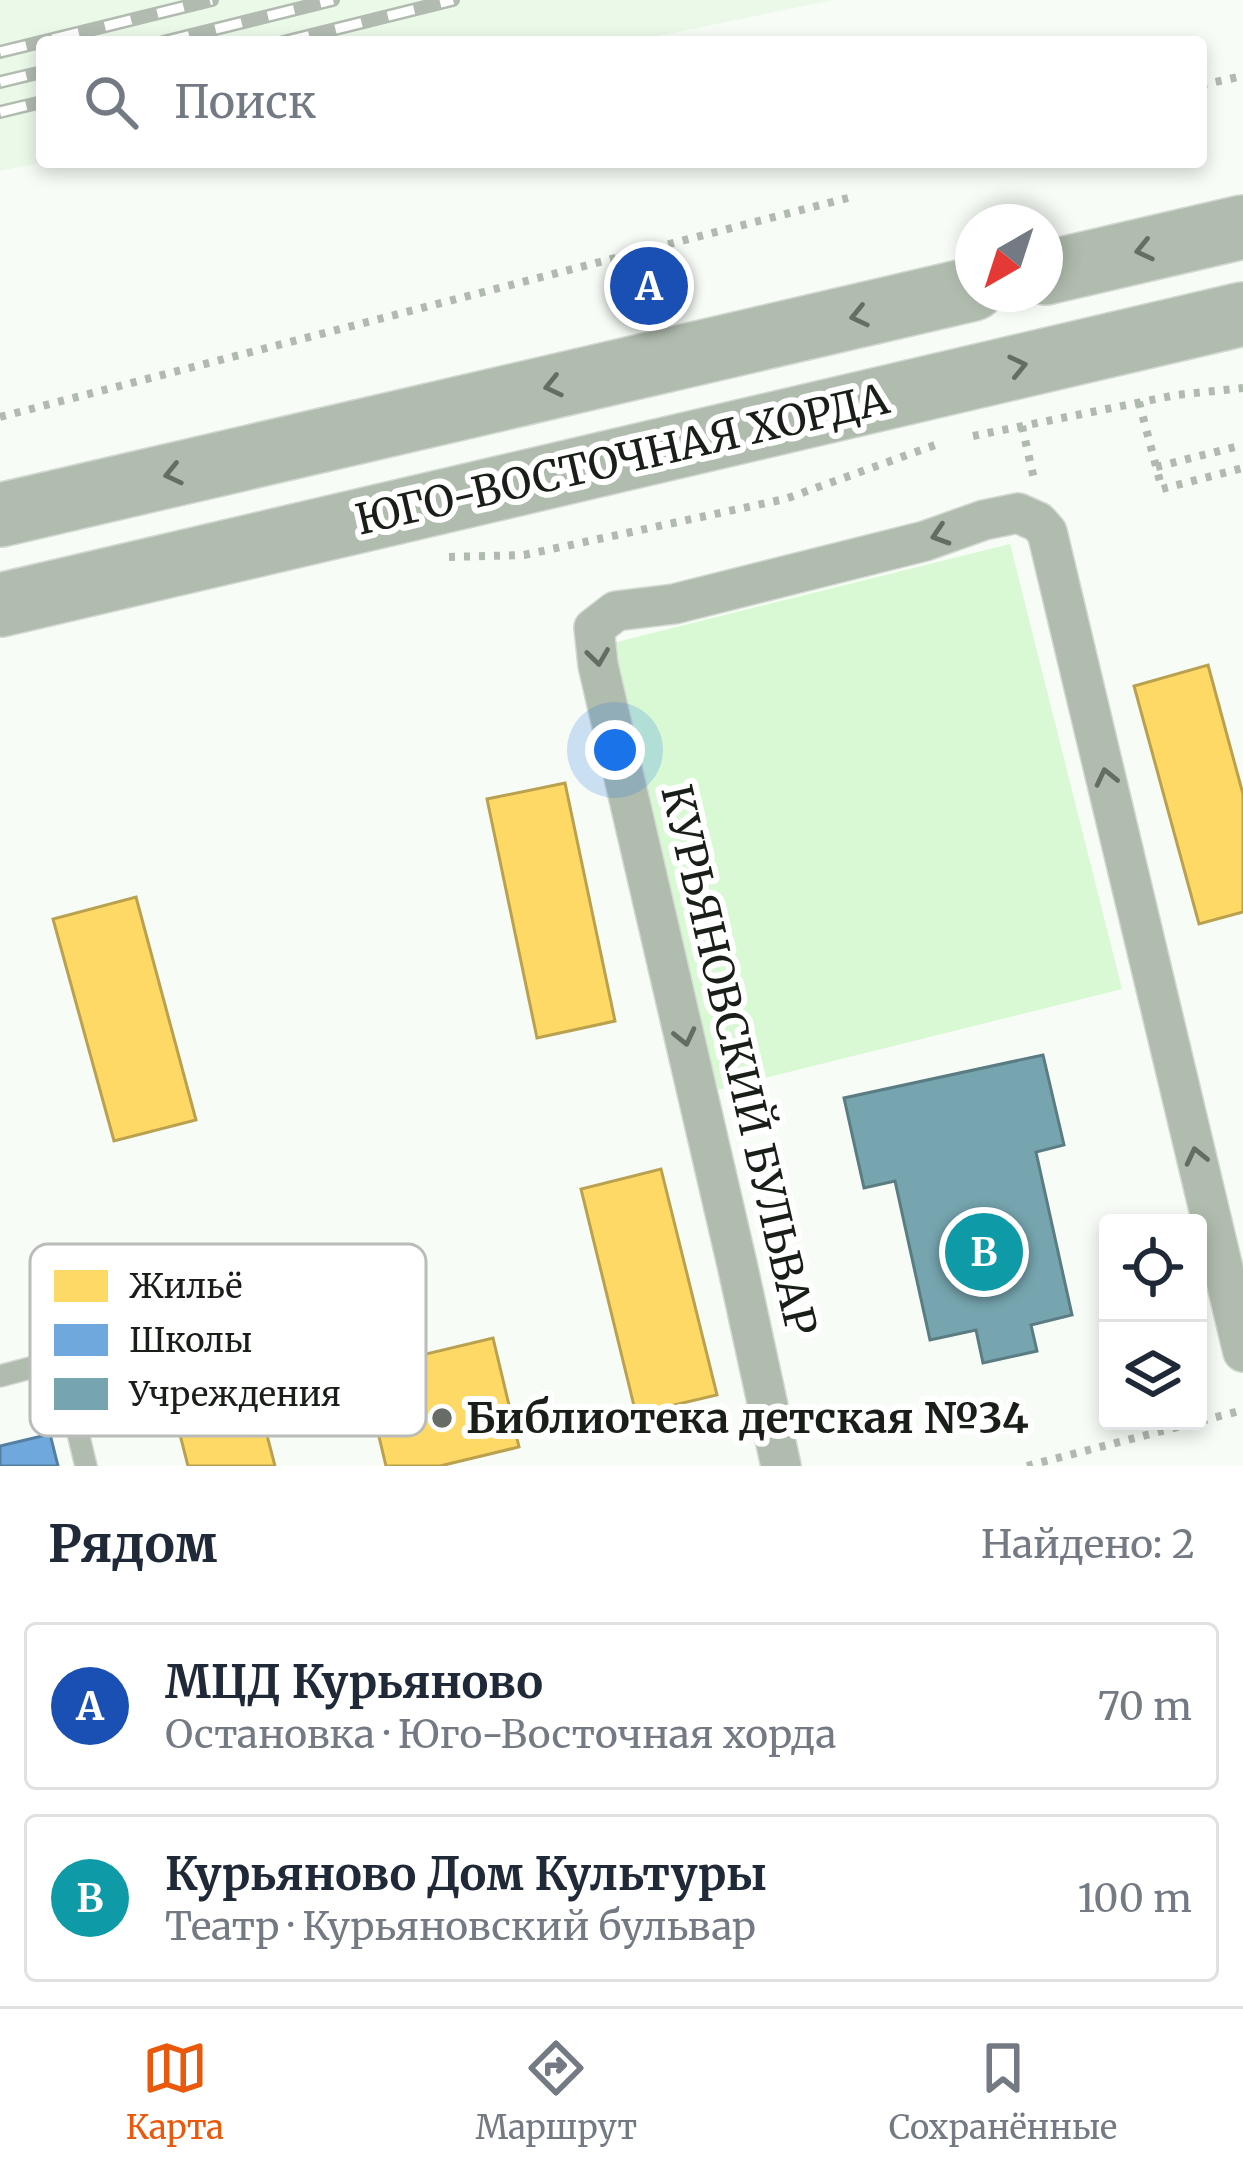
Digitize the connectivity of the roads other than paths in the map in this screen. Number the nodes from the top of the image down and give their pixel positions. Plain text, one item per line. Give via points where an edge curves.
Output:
1 (1243, 226) edge
2 (1063, 269) edge
3 (955, 293) edge
4 (1243, 314) edge
5 (0, 514) edge
6 (0, 605) edge
7 (1243, 1352) edge
8 (30, 1368) edge
9 (0, 1376) edge
10 (79, 1436) edge
11 (86, 1466) edge
12 (781, 1466) edge

1 -> 2 main road
3 -> 5 main road, ЮГО-ВОСТОЧНАЯ ХОРДА
6 -> 4 main road, ЮГО-ВОСТОЧНАЯ ХОРДА
7 -> 12 street, КУРЬЯНОВСКИЙ БУЛЬВАР via 1047,532 1018,513 984,520 674,604 616,611 594,628
8 - 9 lane
10 - 11 lane

